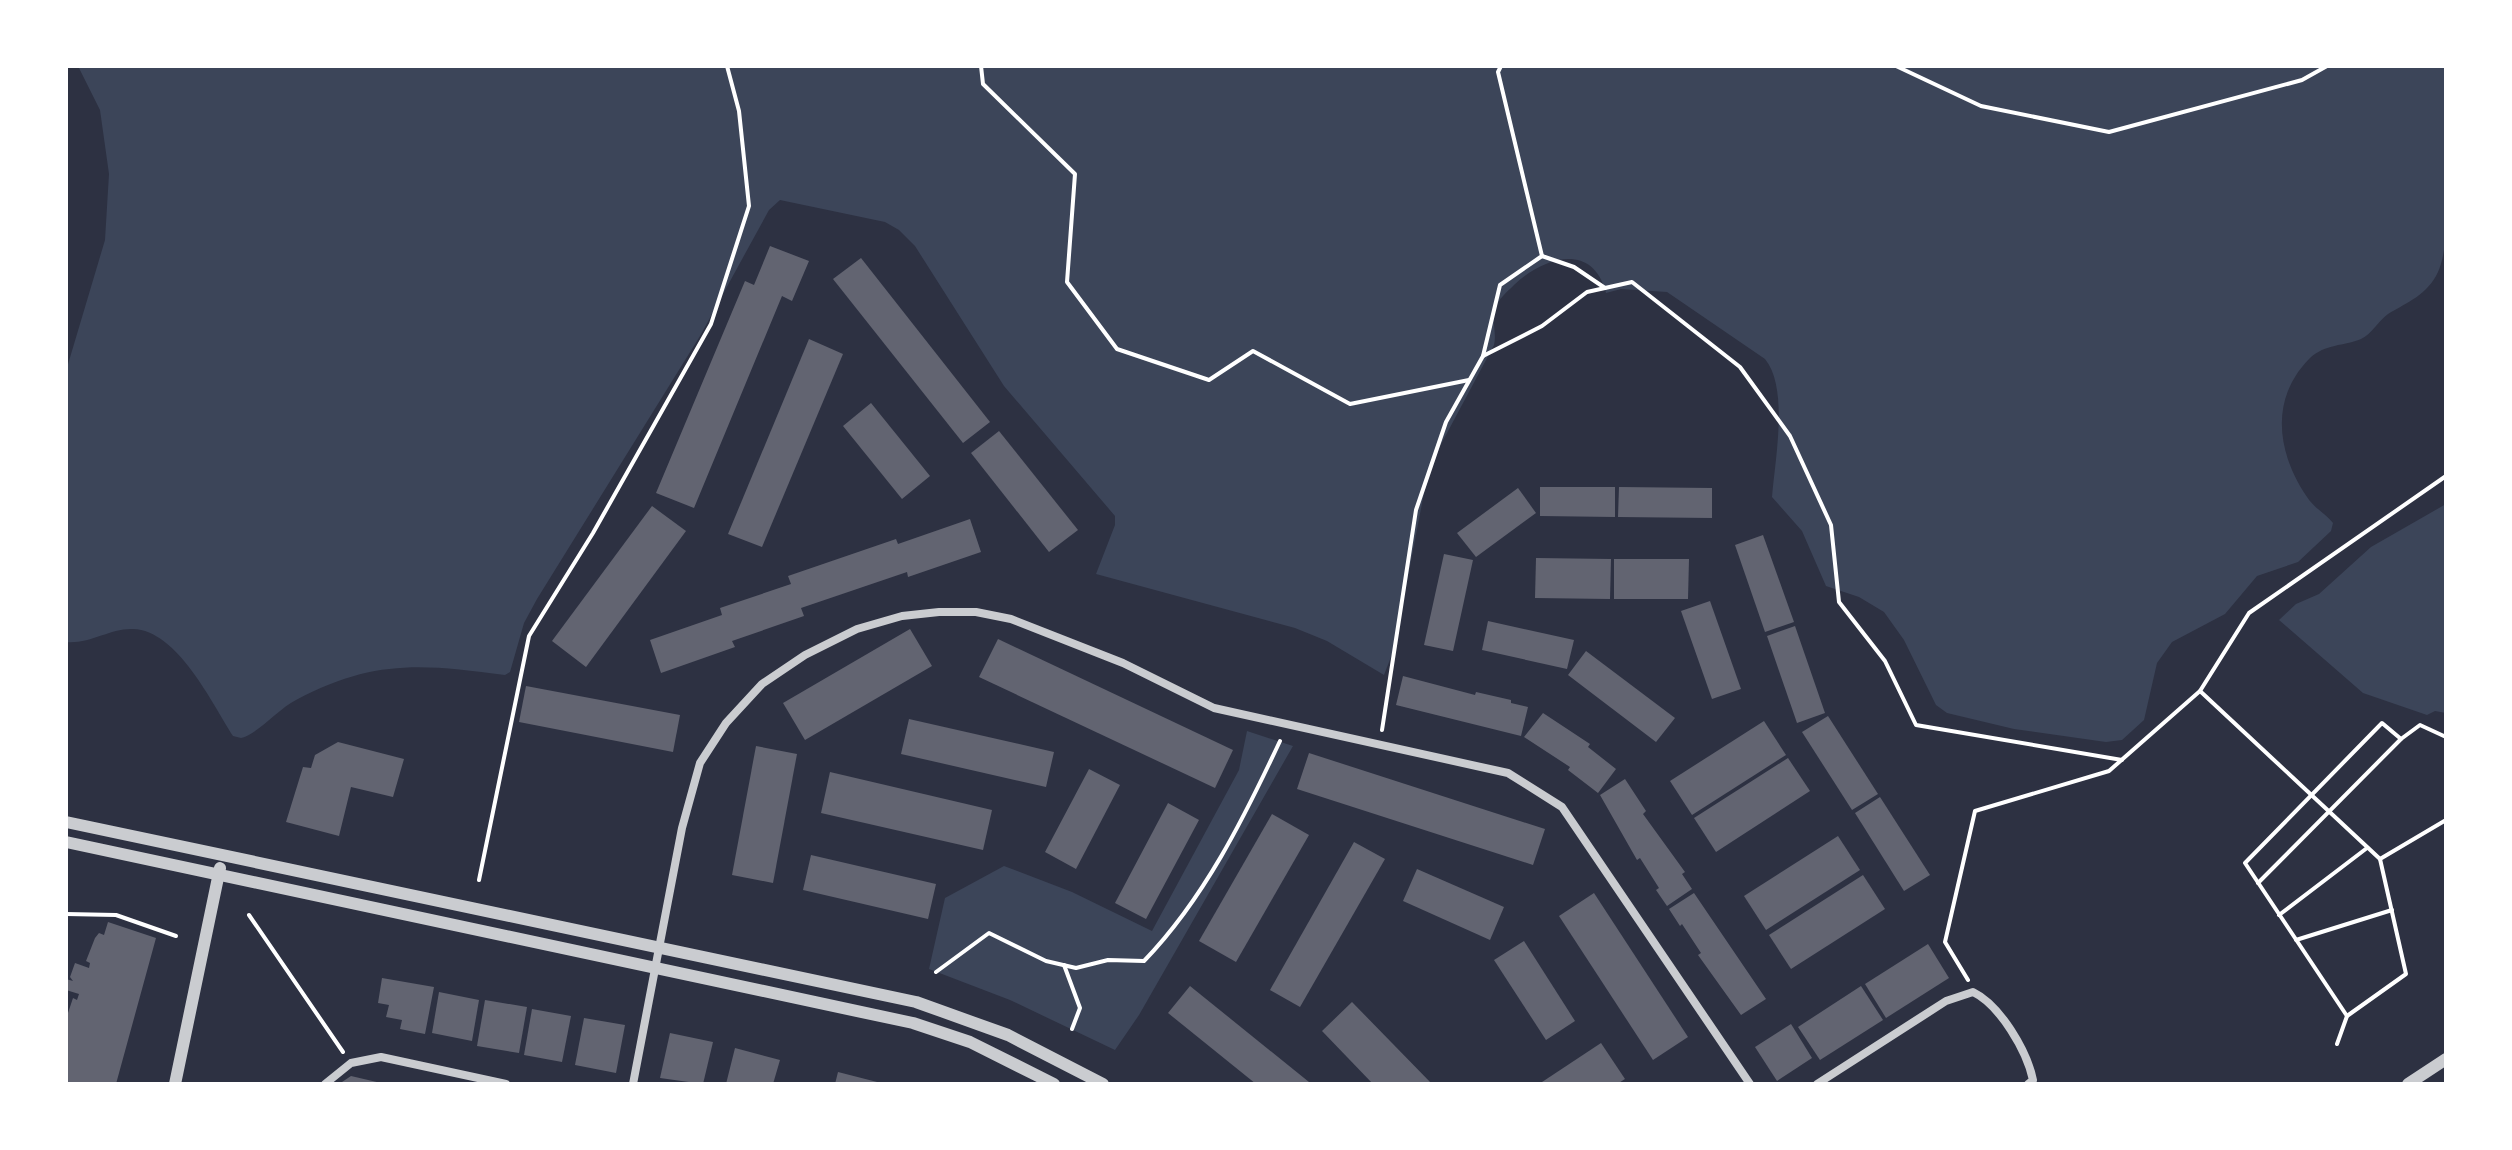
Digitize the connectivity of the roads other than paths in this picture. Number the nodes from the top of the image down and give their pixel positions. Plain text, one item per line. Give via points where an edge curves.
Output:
1 (66, 822) edge
2 (66, 842) edge
3 (222, 853) junction
4 (219, 872) junction
5 (660, 946) junction
6 (656, 968) junction
7 (2446, 1059) edge
8 (481, 1082) edge
9 (175, 1084) edge
10 (325, 1084) edge
11 (506, 1084) edge
12 (633, 1084) edge
13 (1054, 1084) edge
14 (1103, 1084) edge
15 (1750, 1084) edge
16 (1817, 1084) edge
17 (2028, 1084) edge
18 (2408, 1084) edge

1 - 3 street
2 - 4 street
3 - 4 street
3 - 5 street
4 - 6 street
4 - 9 street
5 - 6 street
5 - 14 street via 916,1002 1008,1035
5 - 15 street via 700,763 726,723 762,684 857,629 902,616 976,612 1011,619 1109,658 1214,708 1508,773 1562,807
6 - 12 street
6 - 13 street via 913,1023 970,1042
7 - 18 street
8 - 10 street via 381,1057 351,1063
8 - 11 street
16 - 17 street via 1946,1001 1973,992 1988,999 2030,1064 2033,1080

